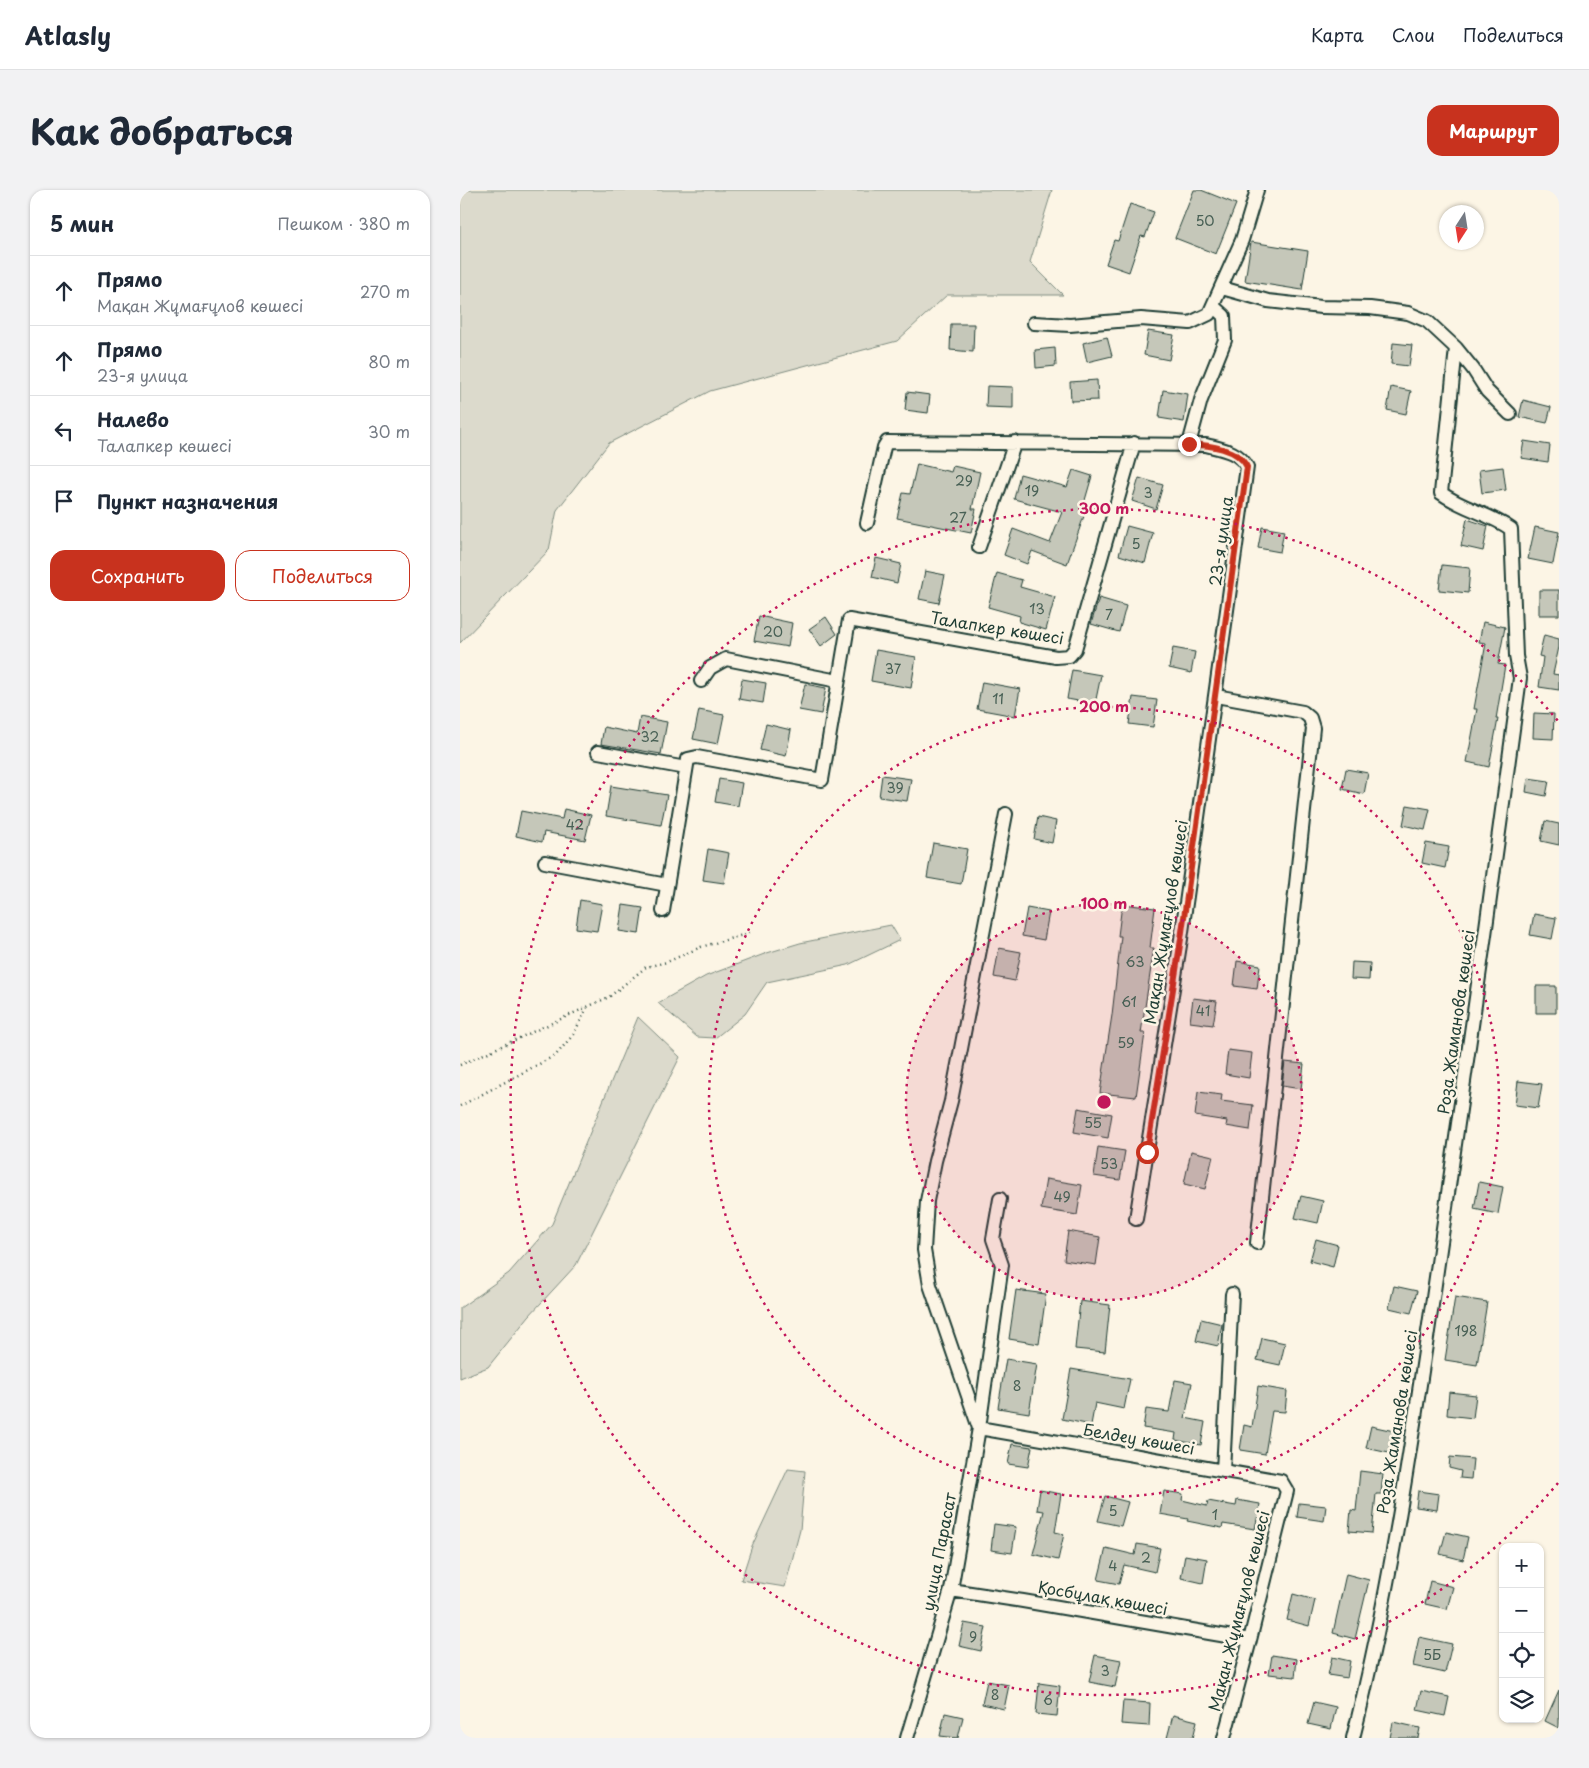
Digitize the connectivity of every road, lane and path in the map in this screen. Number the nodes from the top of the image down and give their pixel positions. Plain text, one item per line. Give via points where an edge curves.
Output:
1 (1257, 190) edge
2 (1222, 288) junction
3 (1213, 306) junction
4 (1034, 323) dead end
5 (1456, 348) junction
6 (1510, 414) dead end
7 (1015, 442) junction
8 (1134, 443) junction
9 (1189, 444) junction
10 (867, 523) dead end
11 (980, 547) dead end
12 (1226, 629) joint
13 (701, 681) dead end
14 (838, 681) junction
15 (1216, 696) junction
16 (598, 752) dead end
17 (686, 768) junction
18 (1006, 814) dead end
19 (545, 862) dead end
20 (667, 885) junction
21 (663, 911) dead end
22 (753, 932) dead end
23 (587, 1008) junction
24 (460, 1065) edge
25 (460, 1106) edge
26 (1000, 1199) dead end
27 (1136, 1219) dead end
28 (1257, 1243) dead end
29 (1232, 1294) dead end
30 (979, 1428) junction
31 (1223, 1471) junction
32 (1287, 1492) joint
33 (951, 1590) junction
34 (1250, 1640) junction
35 (907, 1738) edge
36 (1224, 1738) edge
37 (1353, 1738) edge

1 - 2 street via 1242,240
2 - 3 street
2 - 5 street via 1277,302 1321,308 1370,308 1408,313 1427,322
3 - 4 street via 1209,314 1190,324 1141,319 1070,325
3 - 9 street via 1224,316 1225,340 1201,400
5 - 6 street via 1487,391
5 - 37 street, Роза Жаманова көшесі via 1441,493 1455,503 1499,520 1511,529 1516,656 1520,678 1460,1117 1406,1477
7 - 8 street
7 - 10 street via 887,442
7 - 11 street
8 - 9 street
8 - 14 street, Талапкер көшесі via 1075,649 1069,656 1056,657 849,620
9 - 12 street, 23-я улица via 1206,444 1232,453 1243,458 1247,467
12 - 15 street, Мақан Жұмағұлов көшесі
13 - 14 street via 710,668 726,659
14 - 17 street, Талапкер көшесі via 822,780 697,757 688,758
15 - 27 street, Мақан Жұмағұлов көшесі
15 - 28 street via 1303,712 1310,718 1313,728
16 - 17 street
17 - 20 street
18 - 30 street via 951,1101 935,1160 924,1250 930,1285
19 - 20 street
20 - 21 street
22 - 23 path via 646,967 609,998
23 - 24 path
23 - 25 path via 573,1035 556,1055
26 - 30 street, улица Парасат via 993,1239 1002,1266
29 - 31 street
30 - 31 street, Белдеу көшесі
30 - 33 street, улица Парасат
31 - 32 street, Белдеу көшесі via 1281,1480
32 - 34 street, Мақан Жұмағұлов көшесі
33 - 34 street, Қосбұлақ көшесі
33 - 35 street, улица Парасат
34 - 36 street, Мақан Жұмағұлов көшесі

